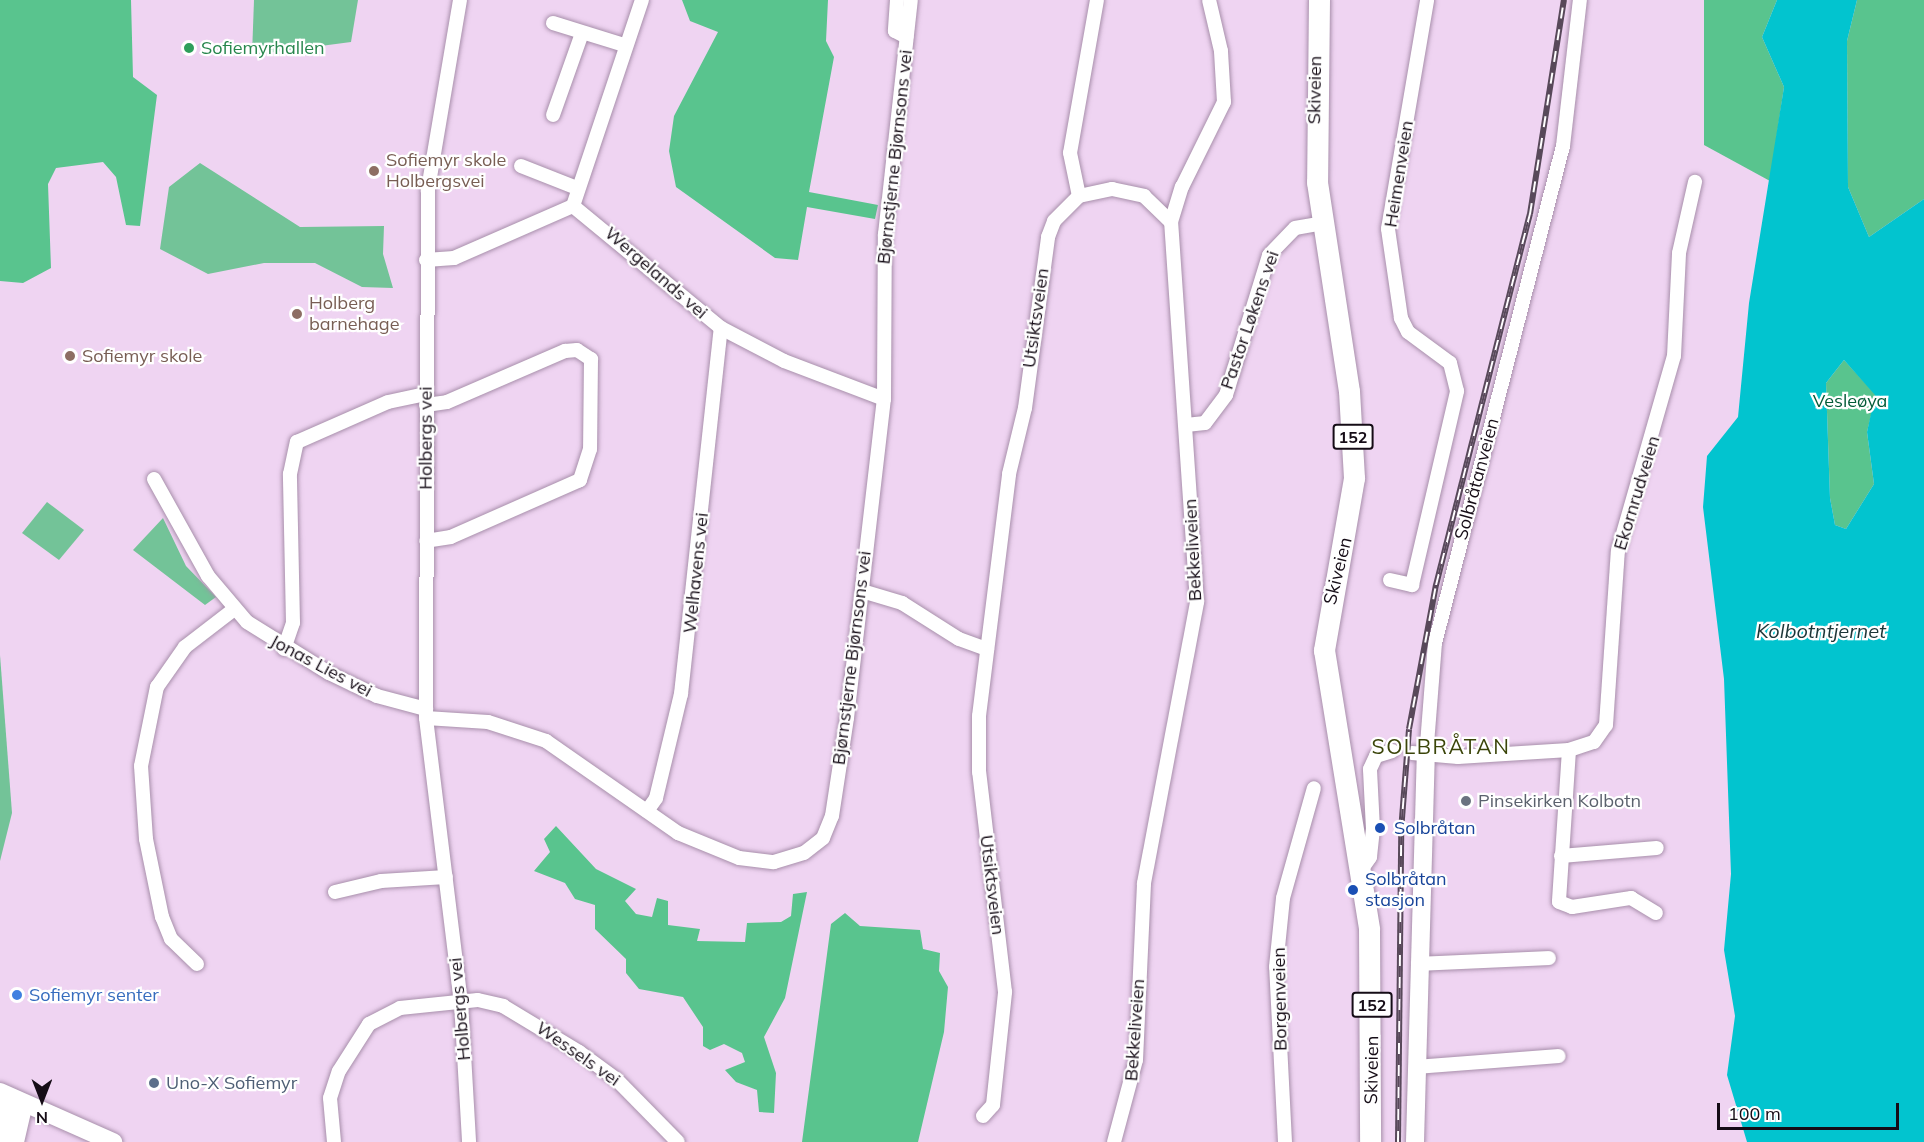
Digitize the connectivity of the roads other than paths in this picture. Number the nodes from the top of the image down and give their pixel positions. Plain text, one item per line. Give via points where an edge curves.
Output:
1 (460, 0) edge
2 (642, 0) edge
3 (897, 0) edge
4 (910, 0) edge
5 (1098, 0) edge
6 (1209, 0) edge
7 (1319, 0) edge
8 (1427, 0) edge
9 (1580, 0) edge
10 (553, 23) dead end
11 (582, 33) junction
12 (907, 37) junction
13 (624, 45) junction
14 (554, 115) dead end
15 (521, 166) dead end
16 (1695, 182) dead end
17 (577, 188) junction
18 (1079, 196) junction
19 (573, 206) junction
20 (1171, 222) junction
21 (1322, 223) junction
22 (426, 260) junction
23 (721, 328) junction
24 (884, 399) junction
25 (426, 400) junction
26 (1186, 425) junction
27 (154, 479) dead end
28 (426, 541) junction
29 (1390, 580) dead end
30 (862, 591) junction
31 (233, 610) junction
32 (284, 649) junction
33 (987, 649) junction
34 (426, 713) junction
35 (1569, 750) junction
36 (1392, 751) dead end
37 (1419, 755) junction
38 (1314, 788) dead end
39 (647, 812) junction
40 (1657, 848) dead end
41 (1561, 856) junction
42 (1361, 870) junction
43 (446, 877) junction
44 (335, 892) dead end
45 (1656, 913) dead end
46 (1550, 958) dead end
47 (197, 964) dead end
48 (1418, 964) junction
49 (461, 1002) junction
50 (1558, 1056) dead end
51 (1416, 1067) junction
52 (10, 1098) edge
53 (983, 1116) dead end
54 (5, 1142) edge
55 (15, 1142) edge
56 (113, 1142) edge
57 (334, 1142) edge
58 (469, 1142) edge
59 (678, 1142) edge
60 (1114, 1142) edge
61 (1285, 1142) edge
62 (1370, 1142) edge
63 (1415, 1142) edge

1 - 22 street, Holbergs vei via 434,141
2 - 13 street
3 - 12 street, Bjørnstjerne Bjørnsons vei via 895,31
4 - 12 street, Bjørnstjerne Bjørnsons vei
5 - 18 street via 1070,153
6 - 20 street, Bekkeliveien via 1221,51 1224,102 1182,187
7 - 21 main road, Skiveien / 152 via 1314,130
8 - 29 street, Heimenveien via 1388,229 1401,318 1408,332 1450,363 1457,391 1412,585
9 - 37 street, Solbråtanveien via 1563,146 1435,643
10 - 11 street
11 - 13 street
11 - 14 street
12 - 24 street, Bjørnstjerne Bjørnsons vei via 885,234
13 - 17 street
15 - 17 street
16 - 35 street, Ekornrudveien via 1679,253 1674,356 1618,551 1610,710 1594,742
17 - 19 street
18 - 20 street via 1128,190 1144,196
18 - 33 street, Utsiktsveien via 1054,221 1048,237
19 - 22 street via 454,258
19 - 23 street, Wergelands vei
20 - 26 street, Bekkeliveien
21 - 26 street, Pastor Løkens vei via 1295,228 1269,255 1226,394 1205,423
21 - 42 main road, Skiveien / 152 via 1349,391 1354,478 1327,616 1325,665
22 - 25 street, Holbergs vei
23 - 24 street, Wergelands vei via 795,365
23 - 39 street, Welhavens vei via 681,694 656,798
24 - 30 street, Bjørnstjerne Bjørnsons vei
25 - 28 street, Holbergs vei
25 - 28 street via 447,402 565,351 577,350 591,359 590,448 580,480 451,537
25 - 32 street via 387,402 297,442 290,474 293,623
26 - 60 street, Bekkeliveien via 1197,564 1194,638 1144,883 1136,1060
27 - 31 street, Jonas Lies vei via 208,576
28 - 34 street, Holbergs vei
30 - 33 street via 902,603 959,639
30 - 39 street, Bjørnstjerne Bjørnsons vei via 832,816 823,838 804,853 774,862 739,858 702,846
31 - 32 street, Jonas Lies vei
31 - 47 street via 185,647 157,687 141,766 146,839 162,917 171,939
32 - 34 street, Jonas Lies vei via 377,696
33 - 53 street, Utsiktsveien via 979,772 1005,992 993,1105
34 - 39 street, Bjørnstjerne Bjørnsons vei via 488,722 546,741
34 - 43 street, Holbergs vei
35 - 37 street
35 - 41 street
36 - 42 street via 1376,756 1370,769 1373,830 1370,857
37 - 48 street, Solbråtanveien
38 - 61 street, Borgenveien via 1283,898 1276,966
40 - 41 street
41 - 45 street via 1559,902 1563,907 1631,898
42 - 62 main road, Skiveien / 152 via 1372,981
43 - 44 street via 381,881
43 - 49 street, Holbergs vei
46 - 48 street
48 - 51 street, Solbråtanveien
49 - 57 street, Wessels vei via 400,1008 369,1024 339,1071 330,1098
49 - 58 street, Holbergs vei
49 - 59 street, Wessels vei via 503,1006 560,1040 616,1079
50 - 51 street
51 - 63 street, Solbråtanveien
52 - 54 street via 1,1126
52 - 55 street
52 - 56 street

